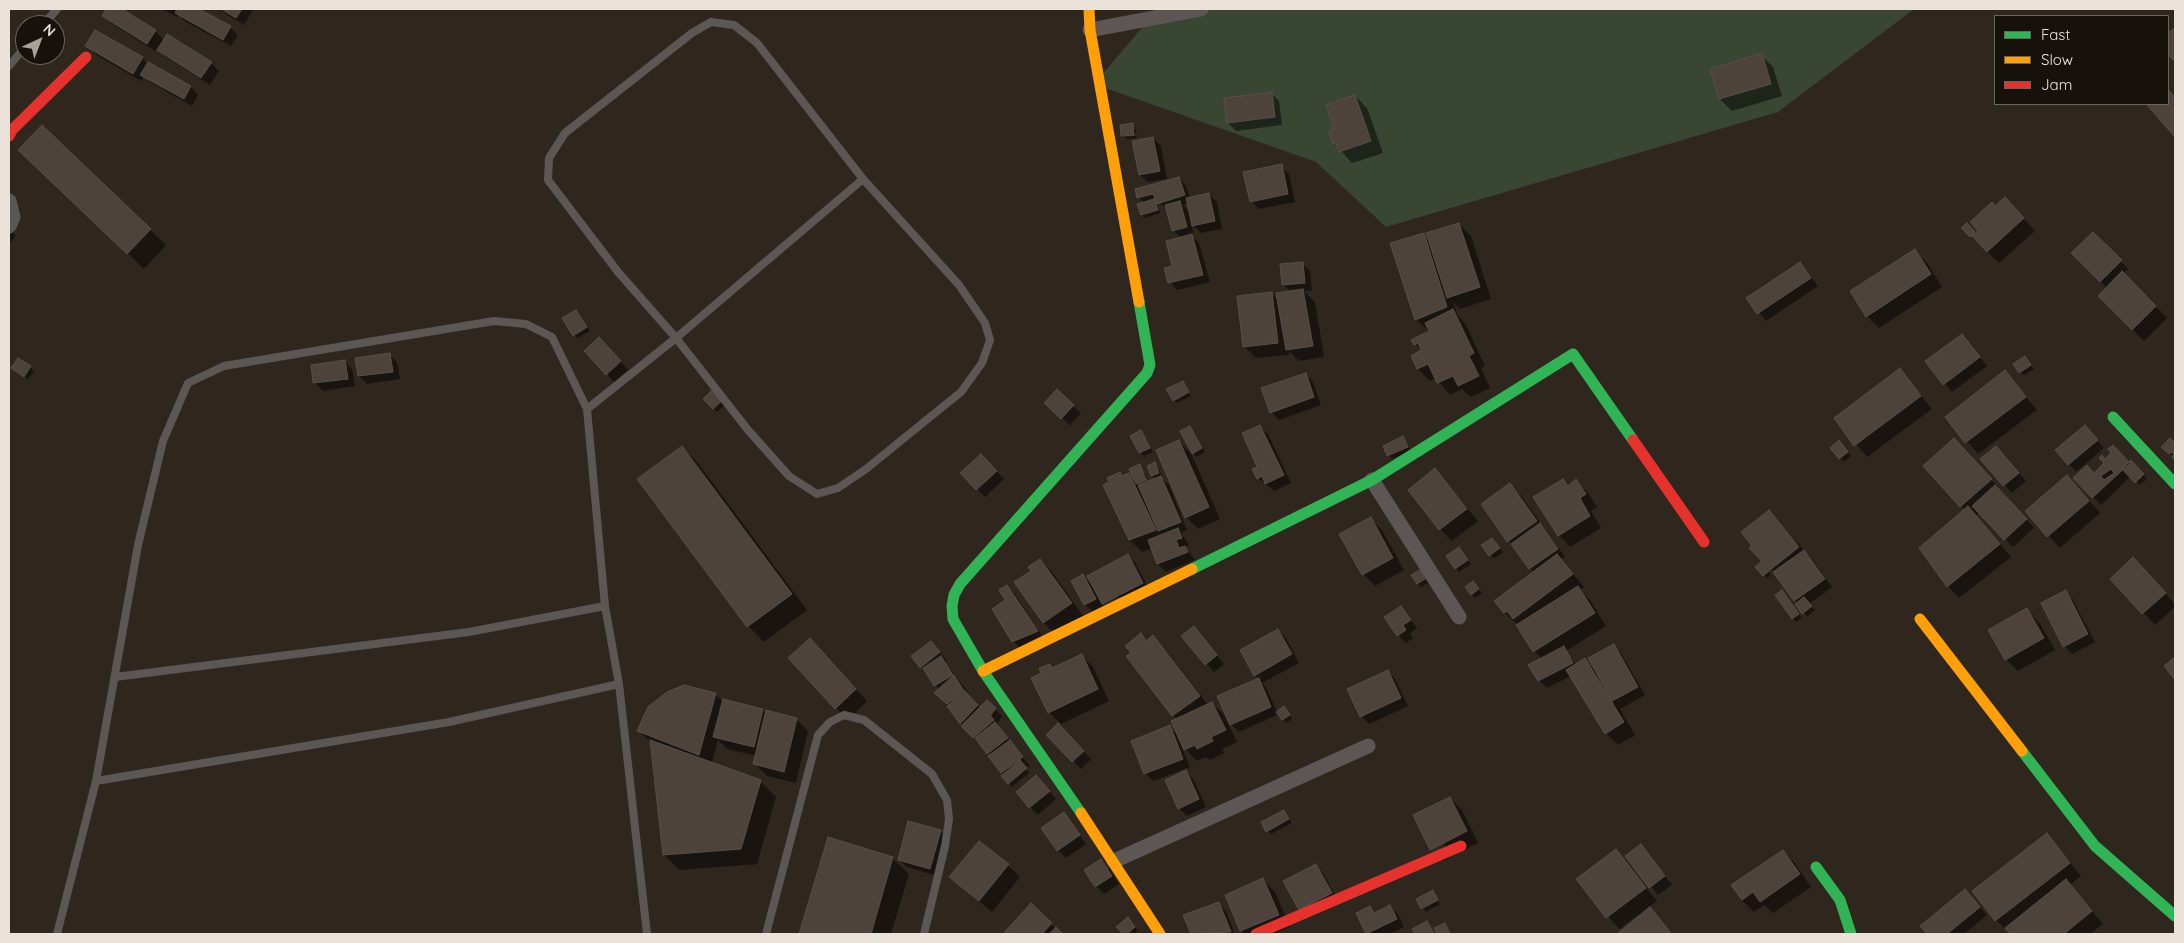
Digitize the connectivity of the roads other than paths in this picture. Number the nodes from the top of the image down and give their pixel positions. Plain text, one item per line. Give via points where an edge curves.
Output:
1 (1089, 9) edge
2 (1201, 9) edge
3 (1090, 30) junction
4 (86, 57) dead end
5 (9, 136) edge
6 (863, 179) junction
7 (9, 201) edge
8 (9, 226) edge
9 (676, 338) junction
10 (587, 409) junction
11 (2113, 417) dead end
12 (1372, 480) junction
13 (2175, 484) edge
14 (1704, 542) dead end
15 (605, 606) junction
16 (1459, 617) dead end
17 (1920, 619) dead end
18 (983, 671) junction
19 (116, 677) junction
20 (619, 684) junction
21 (1368, 746) dead end
22 (96, 781) junction
23 (1461, 846) dead end
24 (1114, 861) junction
25 (1816, 866) dead end
26 (2175, 916) edge
27 (58, 934) edge
28 (647, 934) edge
29 (766, 934) edge
30 (924, 934) edge
31 (1160, 934) edge
32 (1256, 934) edge
33 (1851, 934) edge

1 - 3 street
2 - 3 street
3 - 18 street via 1150,365 1148,373 960,584 954,595 953,619
4 - 5 street
6 - 9 lane
6 - 9 lane via 959,285 985,323 990,340 982,363 960,392 866,469 838,488 818,494 789,476 748,430
6 - 9 lane via 757,43 734,25 711,22 692,33 565,133 549,158 548,180 618,272
7 - 8 street via 13,216
9 - 10 lane
10 - 15 lane
10 - 19 lane via 552,337 526,324 494,322 224,366 188,383 163,441 138,545
11 - 13 street
12 - 14 street via 1573,354
12 - 16 street
12 - 18 street
15 - 19 lane via 469,632
15 - 20 lane
17 - 26 street via 2095,846
18 - 24 street
19 - 22 lane
20 - 22 lane via 449,722
20 - 28 lane
21 - 24 street
22 - 27 lane
23 - 32 street
24 - 31 street
25 - 33 street via 1840,900
29 - 30 lane via 818,735 830,722 844,715 864,720 932,774 947,800 949,820

